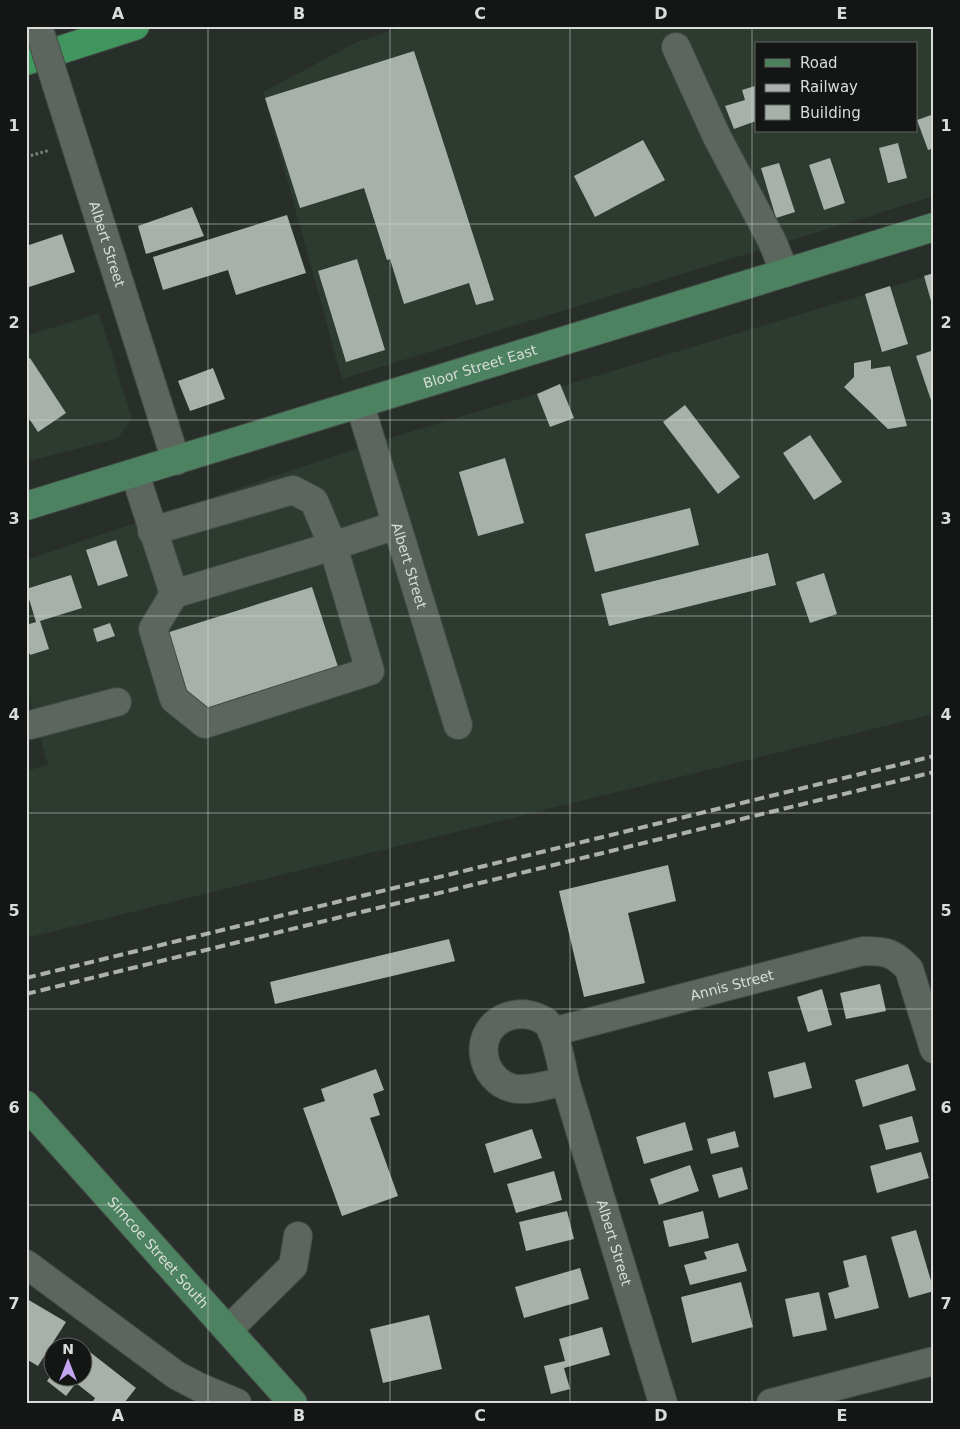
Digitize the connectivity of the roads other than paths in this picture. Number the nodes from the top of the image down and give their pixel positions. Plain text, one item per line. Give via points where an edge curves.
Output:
1 (38, 26) edge
2 (135, 26) edge
3 (676, 46) dead end
4 (26, 60) edge
5 (934, 227) edge
6 (785, 273) junction
7 (360, 405) junction
8 (176, 461) junction
9 (135, 474) junction
10 (26, 506) edge
11 (396, 524) junction
12 (152, 531) junction
13 (333, 546) junction
14 (174, 594) junction
15 (117, 702) dead end
16 (27, 722) edge
17 (458, 725) dead end
18 (552, 1032) junction
19 (934, 1048) edge
20 (565, 1081) junction
21 (26, 1105) edge
22 (298, 1236) dead end
23 (26, 1264) edge
24 (228, 1330) junction
25 (934, 1360) edge
26 (289, 1401) edge
27 (237, 1403) edge
28 (663, 1403) edge
29 (771, 1403) edge

1 - 8 street, Albert Street, bridge
2 - 4 highway
3 - 6 street
5 - 6 main road, Bloor Street East
6 - 7 main road, Bloor Street East
7 - 8 main road, Bloor Street East
7 - 11 street, Albert Street
8 - 9 main road, Bloor Street East
9 - 10 main road, Bloor Street East
9 - 12 street
11 - 13 street
11 - 17 street, Albert Street
12 - 13 street via 293,490 314,501
12 - 14 street
13 - 14 street
13 - 14 street via 370,671 205,724 174,699 153,629
15 - 16 street
18 - 19 street, Annis Street via 864,951 885,951 909,970
18 - 20 street, Albert Street
18 - 20 street via 547,1023 536,1016 512,1015 500,1020 485,1039 485,1064 491,1075 513,1088 525,1089
20 - 28 street, Albert Street
21 - 24 main road, Simcoe Street South
22 - 24 street via 292,1266
23 - 27 street via 176,1374
24 - 26 main road, Simcoe Street South
25 - 29 street

